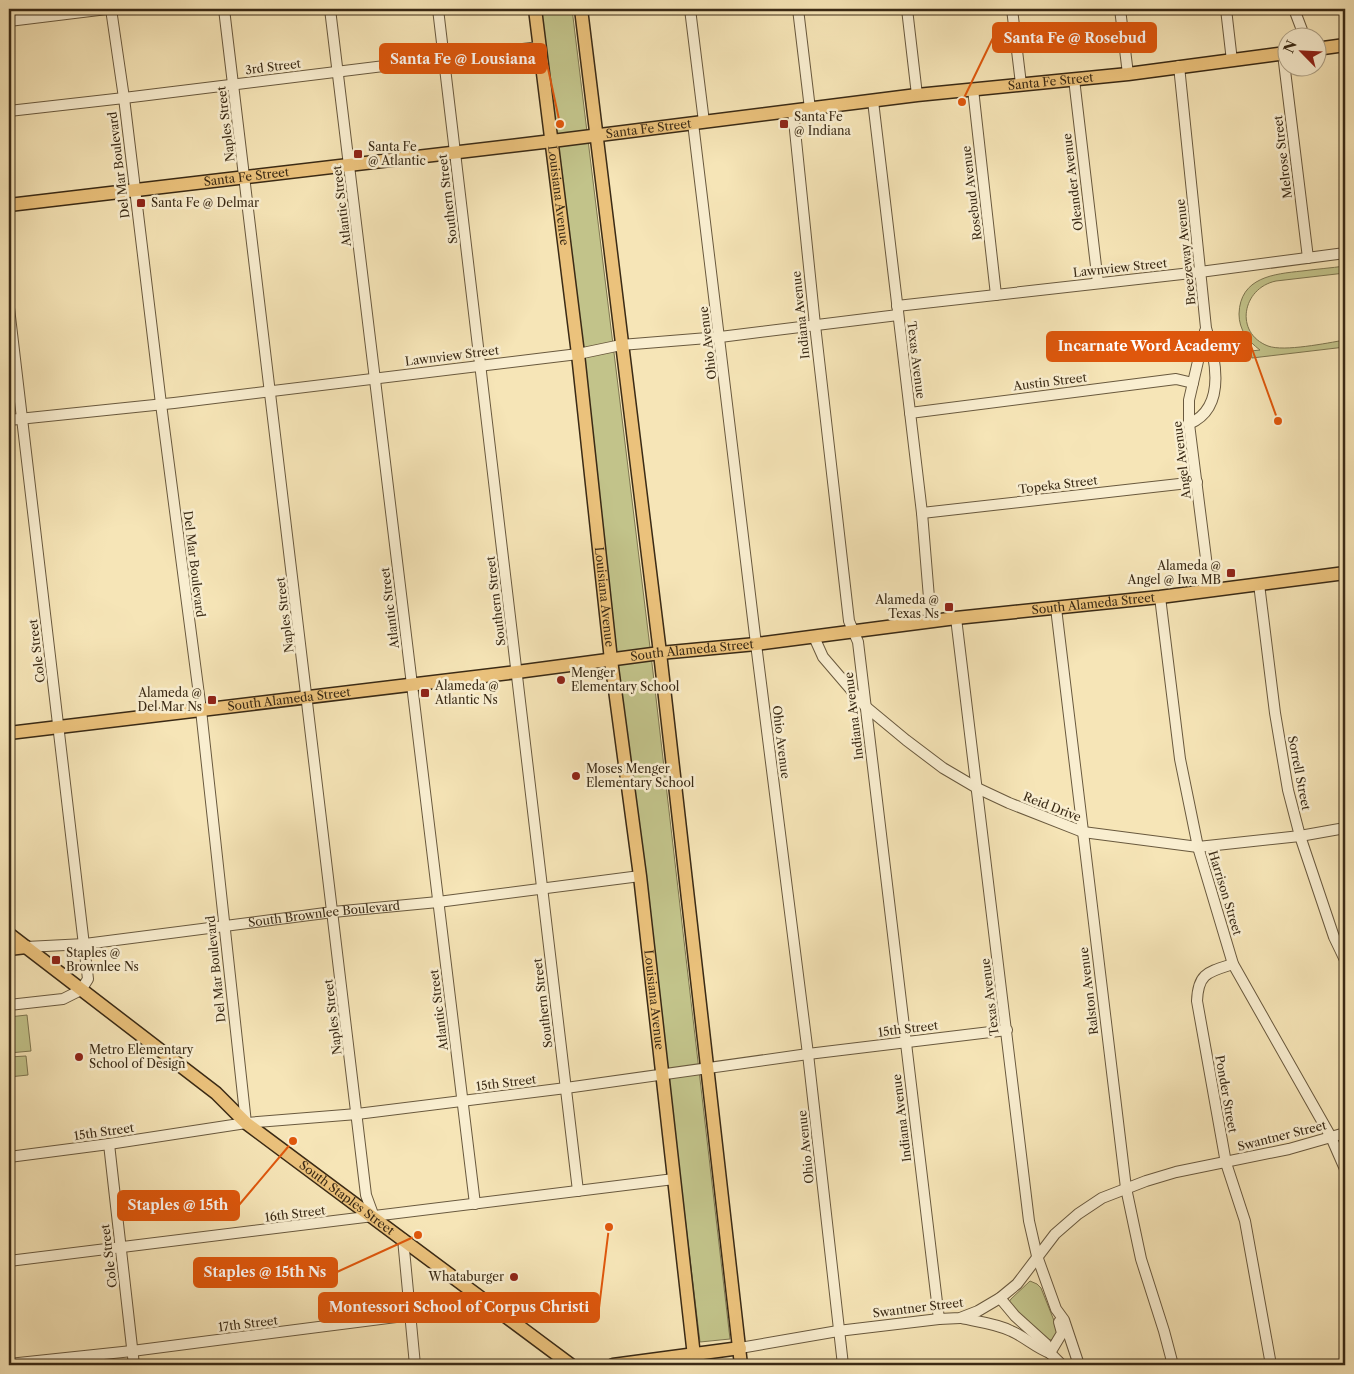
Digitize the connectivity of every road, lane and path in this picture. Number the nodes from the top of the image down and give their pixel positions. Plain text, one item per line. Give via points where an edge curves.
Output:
1 (107, 9) edge
2 (111, 9) edge
3 (224, 9) edge
4 (330, 9) edge
5 (438, 9) edge
6 (535, 9) edge
7 (581, 9) edge
8 (690, 9) edge
9 (798, 9) edge
10 (907, 9) edge
11 (1012, 9) edge
12 (1120, 9) edge
13 (1226, 9) edge
14 (1294, 9) edge
15 (9, 21) edge
16 (1301, 28) edge
17 (1345, 45) edge
18 (539, 47) junction
19 (1326, 48) edge
20 (1276, 54) edge
21 (444, 59) junction
22 (1232, 61) junction
23 (1179, 66) junction
24 (338, 72) junction
25 (1128, 74) junction
26 (1288, 78) edge
27 (1074, 79) junction
28 (234, 84) junction
29 (1022, 84) junction
30 (973, 89) junction
31 (918, 95) junction
32 (124, 98) junction
33 (873, 101) junction
34 (810, 108) junction
35 (9, 111) edge
36 (793, 111) junction
37 (698, 122) junction
38 (596, 134) junction
39 (552, 141) junction
40 (455, 152) junction
41 (349, 164) junction
42 (244, 177) junction
43 (134, 190) junction
44 (9, 205) edge
45 (1345, 253) edge
46 (1308, 258) junction
47 (1200, 272) junction
48 (1098, 283) junction
49 (996, 295) junction
50 (9, 308) edge
51 (897, 310) junction
52 (815, 325) junction
53 (1206, 328) junction
54 (720, 337) junction
55 (622, 345) junction
56 (578, 354) junction
57 (480, 365) junction
58 (375, 379) junction
59 (1193, 383) junction
60 (270, 391) junction
61 (161, 404) junction
62 (910, 413) junction
63 (22, 418) junction
64 (9, 420) edge
65 (1189, 424) junction
66 (1197, 482) junction
67 (922, 514) junction
68 (1345, 572) edge
69 (1259, 584) junction
70 (1210, 590) junction
71 (1160, 596) junction
72 (1056, 608) junction
73 (956, 618) junction
74 (931, 622) junction
75 (854, 632) junction
76 (814, 637) junction
77 (756, 644) junction
78 (660, 652) junction
79 (611, 660) junction
80 (517, 672) junction
81 (412, 685) junction
82 (307, 697) junction
83 (865, 706) junction
84 (201, 710) junction
85 (58, 727) junction
86 (9, 733) edge
87 (977, 788) junction
88 (1345, 828) edge
89 (1083, 832) junction
90 (1300, 836) junction
91 (1198, 847) junction
92 (640, 876) junction
93 (542, 888) junction
94 (438, 902) junction
95 (333, 912) junction
96 (223, 927) junction
97 (9, 934) edge
98 (85, 944) junction
99 (26, 948) junction
100 (9, 949) edge
101 (1345, 960) edge
102 (1233, 964) junction
103 (81, 990) junction
104 (9, 1005) edge
105 (1007, 1030) junction
106 (906, 1042) junction
107 (808, 1054) junction
108 (706, 1067) junction
109 (663, 1075) junction
110 (566, 1088) junction
111 (462, 1101) junction
112 (357, 1114) junction
113 (246, 1123) junction
114 (1345, 1133) edge
115 (1331, 1137) junction
116 (109, 1144) junction
117 (9, 1157) edge
118 (1226, 1163) junction
119 (1345, 1169) edge
120 (674, 1180) junction
121 (1126, 1188) junction
122 (578, 1191) junction
123 (475, 1204) junction
124 (374, 1217) junction
125 (403, 1239) junction
126 (121, 1248) junction
127 (1037, 1256) junction
128 (9, 1261) edge
129 (1000, 1298) junction
130 (490, 1306) junction
131 (1056, 1308) junction
132 (410, 1316) junction
133 (960, 1318) junction
134 (939, 1319) junction
135 (838, 1331) junction
136 (740, 1348) junction
137 (132, 1351) junction
138 (1050, 1353) junction
139 (694, 1360) edge
140 (9, 1364) edge
141 (134, 1365) edge
142 (415, 1365) edge
143 (571, 1365) edge
144 (614, 1365) edge
145 (742, 1365) edge
146 (843, 1365) edge
147 (1062, 1365) edge
148 (1079, 1365) edge
149 (1173, 1365) edge
150 (1271, 1365) edge

1 - 15 street
2 - 32 street, Del Mar Boulevard
3 - 28 street, Naples Street
4 - 24 street, Atlantic Street
5 - 21 street, Southern Street
6 - 18 main road, Louisiana Avenue
7 - 38 main road
8 - 37 street, Ohio Avenue
9 - 34 street
10 - 31 street
11 - 29 street
12 - 25 street
13 - 22 street
14 - 16 street
17 - 19 main road
18 - 21 street, 3rd Street
18 - 39 main road, Louisiana Avenue
20 - 22 main road, Santa Fe Street
21 - 24 street, 3rd Street
21 - 40 street, Southern Street
22 - 23 main road, Santa Fe Street
23 - 25 main road, Santa Fe Street
23 - 47 street, Breezeway Avenue
24 - 28 street, 3rd Street
24 - 41 street, Atlantic Street
25 - 27 main road, Santa Fe Street
26 - 46 street, Melrose Street
27 - 29 main road, Santa Fe Street
27 - 48 street, Oleander Avenue
28 - 32 street, 3rd Street
28 - 42 street, Naples Street
29 - 30 main road, Santa Fe Street
30 - 31 main road, Santa Fe Street
30 - 49 street, Rosebud Avenue
31 - 33 main road, Santa Fe Street
32 - 35 street, 3rd Street
32 - 43 street, Del Mar Boulevard
33 - 34 main road, Santa Fe Street
33 - 51 street, Texas Avenue
34 - 36 main road, Santa Fe Street
36 - 37 main road, Santa Fe Street
36 - 52 street, Indiana Avenue
37 - 38 main road, Santa Fe Street
37 - 54 street, Ohio Avenue
38 - 39 main road, Santa Fe Street
38 - 55 main road
39 - 40 main road, Santa Fe Street
39 - 56 main road, Louisiana Avenue
40 - 41 main road, Santa Fe Street
40 - 57 street, Southern Street
41 - 42 main road, Santa Fe Street
41 - 58 street, Atlantic Street
42 - 43 main road, Santa Fe Street
42 - 60 street, Naples Street
43 - 44 main road, Santa Fe Street
43 - 61 street, Del Mar Boulevard
45 - 46 street, Lawnview Street
46 - 47 street, Lawnview Street
47 - 48 street, Lawnview Street
47 - 53 street, Breezeway Avenue
48 - 49 street, Lawnview Street
49 - 51 street, Lawnview Street
50 - 63 street, Cole Street
51 - 52 street, Lawnview Street
51 - 62 street, Texas Avenue
52 - 54 street, Lawnview Street
52 - 75 street, Indiana Avenue via 849,621
53 - 59 street, Angel Avenue
53 - 65 street, Breezeway Avenue via 1212,349 1214,392 1206,413
54 - 55 street, Lawnview Street
54 - 77 street, Ohio Avenue
55 - 56 street, Lawnview Street
55 - 78 main road
56 - 57 street, Lawnview Street
56 - 79 main road, Louisiana Avenue
57 - 58 street, Lawnview Street
57 - 80 street, Southern Street
58 - 60 street, Lawnview Street
58 - 81 street, Atlantic Street
59 - 62 street, Austin Street via 1176,379
59 - 65 street, Angel Avenue
60 - 61 street, Lawnview Street
60 - 82 street, Naples Street
61 - 63 street, Lawnview Street
61 - 84 street, Del Mar Boulevard
62 - 67 street, Texas Avenue
63 - 64 street, Lawnview Street
63 - 85 street, Cole Street
65 - 66 street, Angel Avenue
66 - 67 street, Topeka Street
66 - 70 street, Angel Avenue
67 - 74 street, Texas Avenue
68 - 69 main road, South Alameda Street
69 - 70 main road, South Alameda Street
69 - 90 street, Sorrell Street via 1275,713 1288,790
70 - 71 main road, South Alameda Street
71 - 72 main road, South Alameda Street
71 - 91 street, Harrison Street via 1180,759
72 - 73 main road, South Alameda Street
72 - 89 street, Ralston Avenue
73 - 74 main road, South Alameda Street
73 - 87 street, Texas Avenue
74 - 75 main road, South Alameda Street
75 - 76 main road, South Alameda Street
75 - 83 street, Indiana Avenue
76 - 77 main road, South Alameda Street
76 - 83 street, Reid Drive via 823,657
77 - 78 main road, South Alameda Street
77 - 107 street, Ohio Avenue
78 - 79 main road, South Alameda Street
78 - 108 main road
79 - 80 main road, South Alameda Street
79 - 92 main road, Louisiana Avenue
80 - 81 main road, South Alameda Street
80 - 93 street, Southern Street
81 - 82 main road, South Alameda Street
81 - 94 street, Atlantic Street
82 - 84 main road, South Alameda Street
82 - 95 street, Naples Street
83 - 87 street, Reid Drive via 943,768
83 - 106 street, Indiana Avenue
84 - 85 main road, South Alameda Street
84 - 96 street, Del Mar Boulevard
85 - 86 main road, South Alameda Street
85 - 98 street, Cole Street
87 - 89 street, Reid Drive
87 - 105 street, Texas Avenue
88 - 90 street, Reid Drive
89 - 91 street, Reid Drive
89 - 121 street, Ralston Avenue
90 - 91 street, Reid Drive
90 - 101 street, Sorrell Street
91 - 102 street, Harrison Street
92 - 93 street, South Brownlee Boulevard
92 - 109 main road, Louisiana Avenue
93 - 94 street, South Brownlee Boulevard
93 - 110 street, Southern Street
94 - 95 street, South Brownlee Boulevard
94 - 111 street, Atlantic Street
95 - 96 street, South Brownlee Boulevard
95 - 112 street, Naples Street
96 - 98 street, South Brownlee Boulevard
96 - 113 street, Del Mar Boulevard
97 - 99 main road, South Staples Street
98 - 99 street, South Brownlee Boulevard
98 - 103 street, Cole Street via 88,979
99 - 100 main road, South Brownlee Boulevard
99 - 103 main road, South Staples Street
102 - 115 street, Harrison Street
102 - 118 street, Ponder Street via 1205,976 1198,986 1197,1001
103 - 104 street via 63,999
103 - 113 main road, South Staples Street via 216,1092
105 - 106 street, 15th Street
105 - 127 street, Texas Avenue via 1029,1221
106 - 107 street, 15th Street
106 - 134 street, Indiana Avenue
107 - 108 street, 15th Street
107 - 135 street, Ohio Avenue
108 - 109 street, 15th Street
108 - 136 main road
109 - 110 street, 15th Street
109 - 120 main road, Louisiana Avenue
110 - 111 street, 15th Street
110 - 122 street, Southern Street
111 - 112 street, 15th Street
111 - 123 street, Atlantic Street
112 - 113 street, 15th Street
112 - 124 street, Naples Street via 366,1195
113 - 116 street, 15th Street
113 - 124 main road, South Staples Street
114 - 115 street, Swantner Street
115 - 118 street, Swantner Street
115 - 119 street, Harrison Street
116 - 117 street, 15th Street
116 - 126 street, Cole Street
118 - 121 street, Swantner Street via 1176,1172
118 - 150 street, Ponder Street via 1245,1221
120 - 122 street, 16th Street
120 - 139 main road, Louisiana Avenue
121 - 127 street, Swantner Street via 1102,1198 1078,1214
121 - 149 street, Ralston Avenue via 1141,1259
122 - 123 street, 16th Street
123 - 124 street, 16th Street
124 - 125 main road, South Staples Street
124 - 126 street, 16th Street
125 - 130 main road, South Staples Street
125 - 132 street
126 - 128 street, 16th Street
126 - 137 street, Cole Street
127 - 129 street, Swantner Street via 1017,1284
127 - 131 street, Texas Avenue
129 - 133 street, Swantner Street
129 - 138 street via 1046,1344
130 - 132 street, 17th Street
130 - 143 main road, South Staples Street
131 - 138 street via 1062,1333
131 - 148 street, Texas Avenue via 1064,1320
132 - 137 street, 17th Street
132 - 142 street
133 - 134 street, Swantner Street
133 - 138 street via 1011,1330
134 - 135 street, Swantner Street
135 - 136 street, Swantner Street
135 - 146 street, Ohio Avenue
136 - 139 main road
136 - 145 main road
137 - 140 street, 17th Street
137 - 141 street, Cole Street
138 - 147 street
139 - 144 main road

